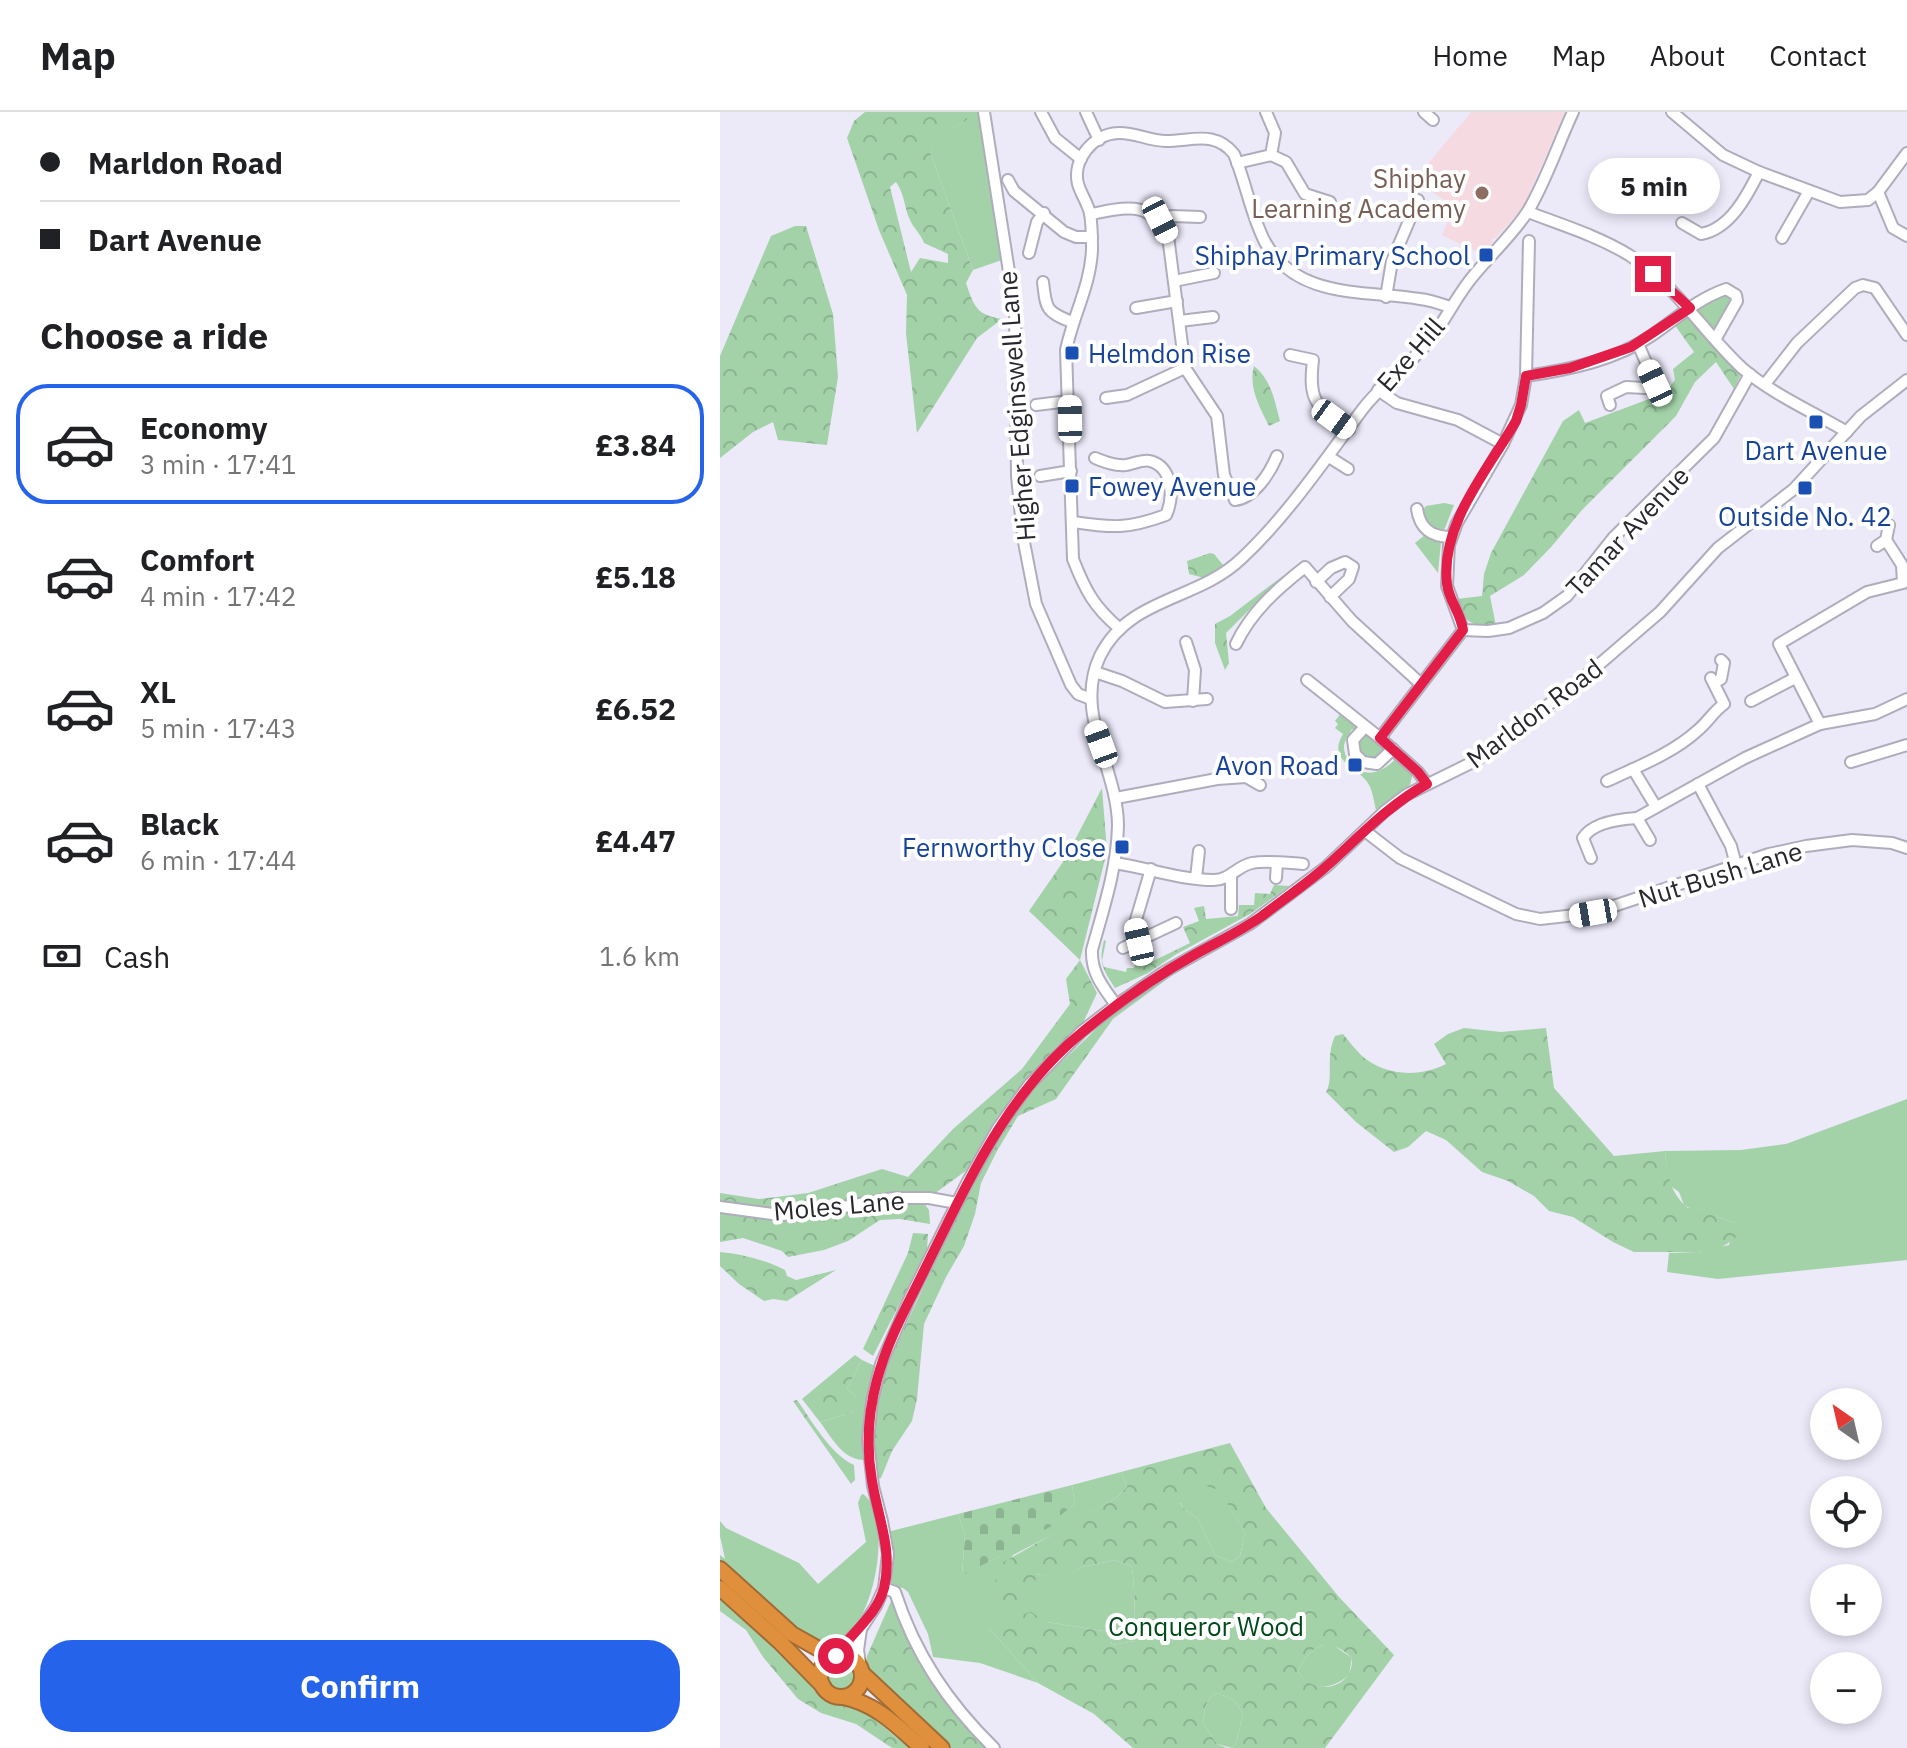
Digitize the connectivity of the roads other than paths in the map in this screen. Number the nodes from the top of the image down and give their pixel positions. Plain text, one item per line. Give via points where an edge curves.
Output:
1 (984, 112) edge
2 (1041, 112) edge
3 (1086, 112) edge
4 (1266, 112) edge
5 (1424, 112) edge
6 (1573, 112) edge
7 (1672, 112) edge
8 (1685, 116) edge
9 (1433, 120) dead end
10 (1099, 140) junction
11 (1907, 153) edge
12 (1271, 155) junction
13 (1081, 159) junction
14 (1237, 163) junction
15 (1759, 172) junction
16 (1008, 180) dead end
17 (1809, 191) junction
18 (1878, 192) junction
19 (1418, 200) dead end
20 (1330, 202) dead end
21 (1528, 212) junction
22 (1044, 213) junction
23 (1090, 214) junction
24 (1200, 217) dead end
25 (1160, 220) junction
26 (1682, 223) dead end
27 (1907, 236) edge
28 (1092, 237) junction
29 (1782, 238) dead end
30 (1529, 241) dead end
31 (1029, 253) dead end
32 (1214, 273) dead end
33 (1174, 281) junction
34 (1043, 282) dead end
35 (1386, 297) junction
36 (1177, 301) junction
37 (1450, 307) junction
38 (1136, 308) dead end
39 (1690, 308) junction
40 (1213, 317) dead end
41 (1180, 321) junction
42 (1072, 322) junction
43 (1907, 335) edge
44 (1716, 338) junction
45 (1638, 344) junction
46 (1290, 355) dead end
47 (1185, 368) junction
48 (1750, 374) junction
49 (1526, 376) junction
50 (1907, 380) edge
51 (1765, 384) junction
52 (1378, 390) junction
53 (1106, 398) dead end
54 (1069, 401) junction
55 (1610, 405) dead end
56 (1049, 418) dead end
57 (1349, 430) junction
58 (1847, 432) junction
59 (1503, 444) junction
60 (1277, 456) dead end
61 (1329, 457) junction
62 (1095, 458) dead end
63 (1349, 469) dead end
64 (1071, 471) junction
65 (1040, 476) dead end
66 (1417, 509) dead end
67 (1073, 522) junction
68 (1889, 525) dead end
69 (1451, 537) junction
70 (1316, 582) junction
71 (1905, 583) edge
72 (1330, 597) junction
73 (1119, 628) junction
74 (1463, 630) junction
75 (1236, 639) dead end
76 (1186, 642) dead end
77 (1721, 660) dead end
78 (1095, 672) junction
79 (1795, 678) junction
80 (1307, 680) dead end
81 (1421, 684) junction
82 (1091, 699) junction
83 (1207, 699) dead end
84 (1907, 699) edge
85 (1193, 701) junction
86 (1751, 701) dead end
87 (1820, 724) junction
88 (1365, 727) junction
89 (1380, 738) junction
90 (1907, 745) edge
91 (1393, 749) junction
92 (1851, 762) dead end
93 (1633, 769) junction
94 (1607, 781) dead end
95 (1427, 784) junction
96 (1698, 784) junction
97 (1260, 785) dead end
98 (1116, 798) junction
99 (1656, 807) junction
100 (1637, 818) junction
101 (1365, 831) junction
102 (1650, 840) dead end
103 (1907, 848) edge
104 (1199, 851) dead end
105 (1591, 858) dead end
106 (1115, 863) junction
107 (1277, 863) junction
108 (1303, 864) dead end
109 (1736, 865) junction
110 (1151, 869) junction
111 (1231, 876) junction
112 (1196, 878) junction
113 (1276, 878) dead end
114 (1231, 909) dead end
115 (1169, 923) dead end
116 (1139, 942) junction
117 (1123, 948) dead end
118 (1116, 1005) junction
119 (957, 1203) junction
120 (720, 1207) edge
121 (720, 1569) edge
122 (720, 1588) edge
123 (884, 1588) junction
124 (861, 1629) junction
125 (834, 1657) junction
126 (861, 1671) junction
127 (823, 1686) junction
128 (842, 1697) junction
129 (922, 1748) edge
130 (942, 1748) edge
131 (994, 1748) edge

1 - 82 street, Higher Edginswell Lane via 1015,310 1023,537 1036,604 1071,685
2 - 13 street via 1055,138
3 - 10 street
4 - 12 street via 1275,133
5 - 9 street
6 - 21 street, Exe Hill
7 - 8 street
8 - 15 street via 1723,155
10 - 13 street
10 - 14 street via 1119,132 1161,141 1206,137 1224,144
11 - 18 street
12 - 14 street
12 - 20 street via 1286,162 1305,194
13 - 23 street via 1078,185
14 - 35 street via 1265,241 1280,264 1329,289
15 - 17 street
15 - 26 street via 1748,194 1711,233 1701,234
16 - 22 street via 1014,191
17 - 18 street via 1848,203 1868,200
17 - 29 street
18 - 27 street via 1893,228
19 - 35 street via 1392,261
21 - 37 street, Exe Hill
21 - 39 street via 1630,256
22 - 28 street via 1064,232
22 - 31 street
23 - 25 street via 1136,208
23 - 28 street
24 - 25 street
25 - 33 street via 1168,236
28 - 42 street via 1091,271
30 - 49 street
32 - 33 street
33 - 36 street
34 - 42 street via 1050,312
35 - 37 street
36 - 38 street
36 - 41 street
37 - 52 street, Exe Hill via 1433,336
39 - 44 street
39 - 44 street via 1726,289 1736,295
39 - 45 street
40 - 41 street
41 - 47 street
42 - 54 street via 1066,350
43 - 51 street via 1875,288 1863,285 1797,343
44 - 48 street
45 - 49 street via 1570,368
45 - 55 street via 1655,383 1607,396
46 - 57 street via 1313,360 1315,402
47 - 53 street via 1127,395
47 - 60 street via 1217,416 1224,475 1235,500 1271,473
48 - 51 street
48 - 74 street, Tamar Avenue via 1714,438 1613,538 1567,596 1509,628
49 - 59 street via 1521,405
50 - 58 street, Marldon Road
51 - 58 street
52 - 57 street, Exe Hill
52 - 59 street via 1397,403 1458,420
54 - 56 street via 1041,404
54 - 64 street
57 - 61 street, Exe Hill
58 - 95 street, Marldon Road via 1794,489 1718,548 1634,637 1477,760
59 - 69 street
61 - 63 street
61 - 73 street, Exe Hill via 1230,570 1145,609
62 - 67 street via 1121,465 1149,460 1157,464 1171,485 1169,508 1166,515 1133,527
64 - 65 street
64 - 67 street
66 - 69 street via 1429,533
67 - 73 street via 1073,559 1084,588
68 - 71 street via 1882,543 1902,565
69 - 74 street via 1447,586
70 - 72 street
70 - 72 street via 1338,563 1353,567 1349,579
70 - 75 street via 1305,567 1260,606
71 - 79 street via 1867,592 1779,644
72 - 81 street
73 - 78 street, Exe Hill
74 - 81 street
76 - 85 street via 1195,670
77 - 93 street via 1721,679 1712,680 1724,704 1685,740
78 - 82 street, Exe Hill
78 - 85 street via 1165,702
79 - 86 street
79 - 87 street
80 - 88 street
81 - 89 street
82 - 98 street
83 - 85 street
84 - 87 street via 1875,714
87 - 96 street
88 - 89 street
88 - 91 street via 1353,740 1363,762 1377,764
89 - 91 street
90 - 92 street
91 - 95 street
93 - 94 street
93 - 99 street
95 - 101 street, Marldon Road
96 - 99 street
96 - 109 street
97 - 98 street via 1245,772
98 - 106 street
99 - 100 street
100 - 102 street
100 - 105 street via 1582,831
101 - 109 street, Nut Bush Lane via 1400,858 1516,914 1540,919 1593,913
101 - 118 street, Marldon Road via 1250,924
103 - 109 street, Nut Bush Lane via 1852,840
104 - 112 street
106 - 110 street
106 - 118 street via 1092,963
107 - 108 street
107 - 111 street via 1250,863
107 - 113 street
110 - 112 street
110 - 116 street via 1135,923
111 - 112 street
111 - 114 street
115 - 116 street
116 - 117 street
118 - 119 street, Marldon Road via 1029,1085 998,1128
119 - 120 street, Moles Lane via 894,1198 780,1215
119 - 123 street, Marldon Road via 881,1364 872,1401 869,1463 888,1554
121 - 125 highway via 792,1634
122 - 127 highway
123 - 124 street, Marldon Road
123 - 131 street via 895,1592 911,1637 945,1694
124 - 125 street, Marldon Road
124 - 126 street
125 - 126 highway via 851,1658
125 - 127 highway via 821,1669
126 - 128 highway via 857,1689
126 - 130 highway
127 - 128 highway
128 - 129 highway via 882,1712

